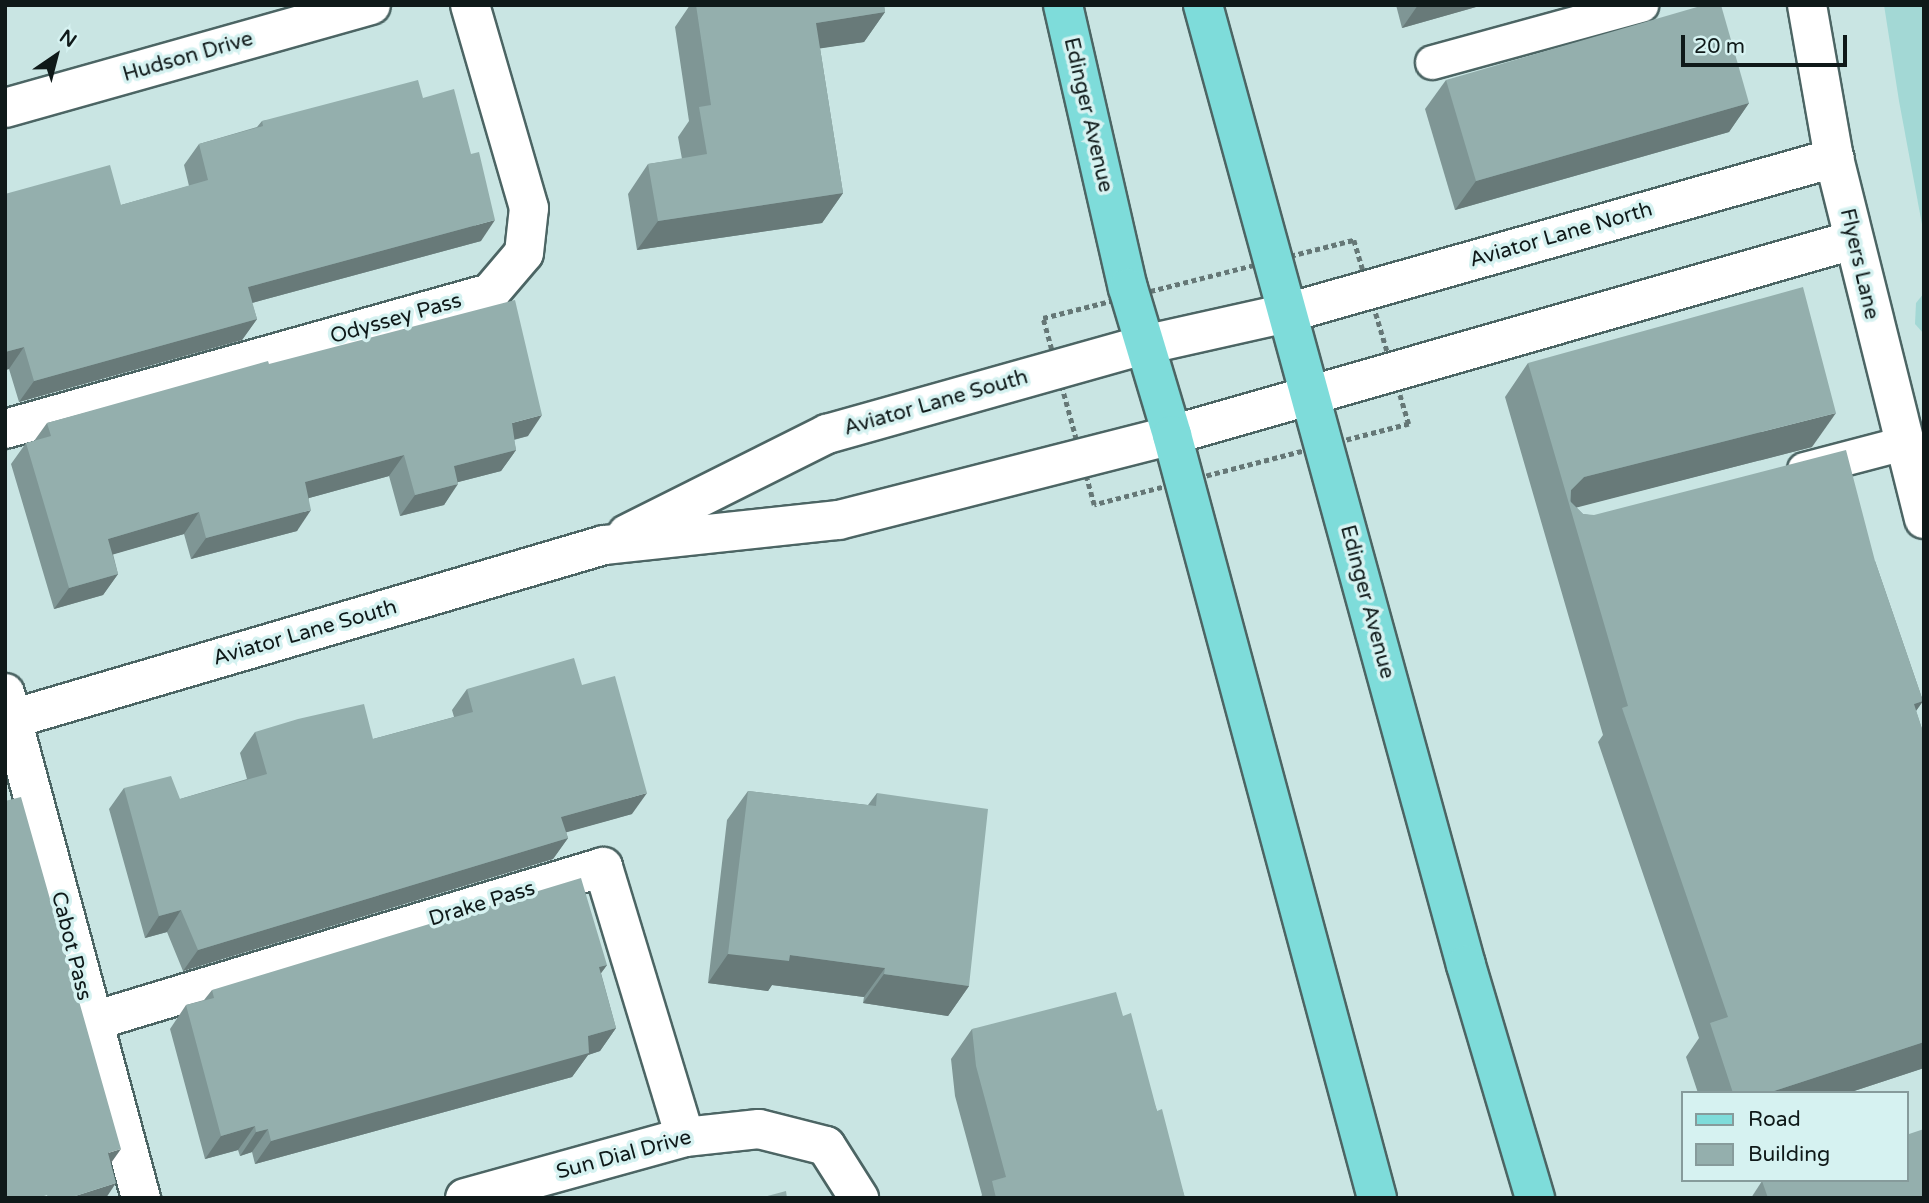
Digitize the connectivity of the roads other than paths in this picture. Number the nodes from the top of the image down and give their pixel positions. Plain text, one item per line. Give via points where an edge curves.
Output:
1 (371, 5) edge
2 (470, 5) edge
3 (1063, 5) edge
4 (1203, 5) edge
5 (1641, 5) edge
6 (1807, 5) edge
7 (1432, 62) dead end
8 (5, 108) edge
9 (1834, 158) junction
10 (1853, 240) junction
11 (1287, 313) junction
12 (1144, 345) junction
13 (1310, 393) junction
14 (1907, 417) edge
15 (5, 429) edge
16 (1172, 435) junction
17 (1777, 476) edge
18 (1924, 519) edge
19 (604, 545) junction
20 (8, 711) edge
21 (90, 1022) junction
22 (685, 1137) junction
23 (141, 1198) edge
24 (465, 1198) edge
25 (859, 1198) edge
26 (1377, 1198) edge
27 (1535, 1198) edge

1 - 8 street, Hudson Drive
2 - 15 street, Odyssey Pass via 529,208 524,253 490,293
3 - 12 main road, Edinger Avenue
4 - 11 main road, Edinger Avenue
5 - 7 lane
6 - 9 street, Flyers Lane
9 - 10 street, Flyers Lane
9 - 11 street, Aviator Lane North
10 - 13 street
10 - 14 street, Flyers Lane
11 - 12 street, Aviator Lane South
11 - 13 main road, Edinger Avenue
12 - 16 main road, Edinger Avenue
12 - 19 street, Aviator Lane South via 827,434
13 - 16 street, Aviator Lane South
13 - 27 main road, Edinger Avenue via 1466,965
14 - 17 lane
14 - 18 street, Flyers Lane
16 - 19 street, Aviator Lane South via 839,520
16 - 26 main road, Edinger Avenue
19 - 20 street, Aviator Lane South
20 - 21 street, Cabot Pass
21 - 22 street, Drake Pass via 603,867
21 - 23 street, Cabot Pass
22 - 24 street, Sun Dial Drive
22 - 25 street, Sun Dial Drive via 759,1129 826,1146

